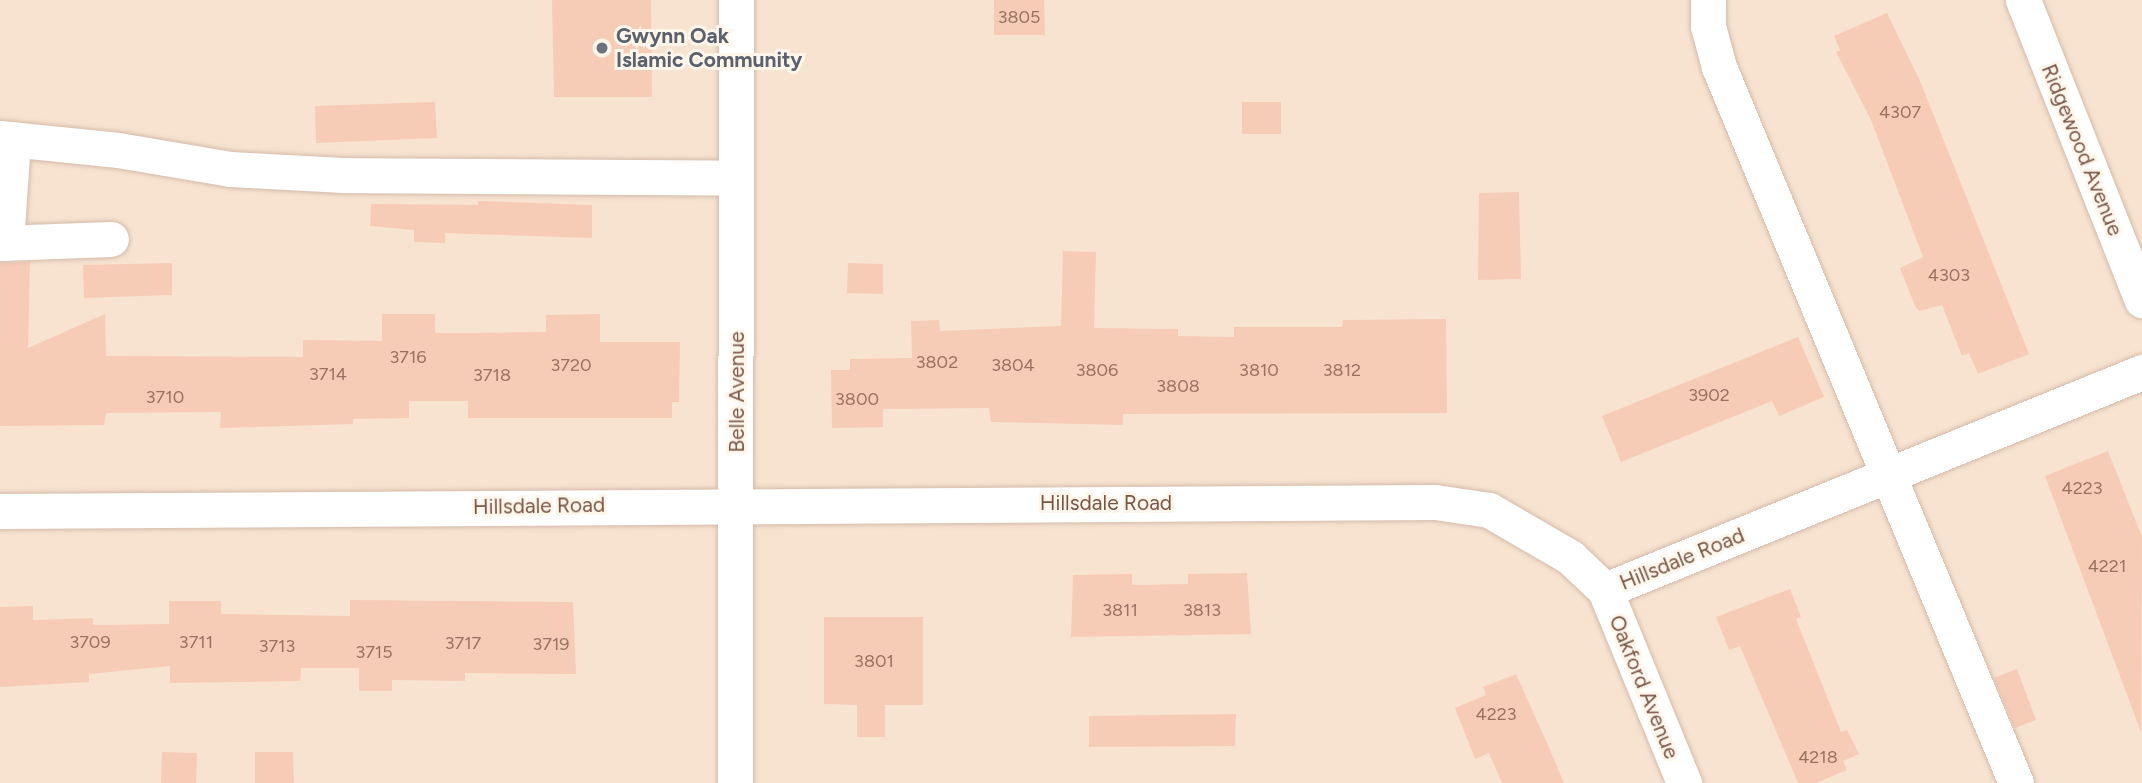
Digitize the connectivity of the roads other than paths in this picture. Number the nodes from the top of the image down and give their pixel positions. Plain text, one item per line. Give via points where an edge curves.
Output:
1 (736, 0) edge
2 (1707, 0) edge
3 (2023, 0) edge
4 (7, 139) edge
5 (736, 178) junction
6 (111, 239) dead end
7 (3, 243) edge
8 (2142, 300) edge
9 (2142, 372) edge
10 (1890, 475) junction
11 (737, 505) junction
12 (0, 511) edge
13 (1605, 590) junction
14 (735, 783) edge
15 (1684, 783) edge
16 (2016, 783) edge

1 - 5 street, Belle Avenue
2 - 10 street via 1708,26 1719,67
3 - 8 street, Ridgewood Avenue
4 - 5 street via 230,169 343,175
4 - 7 street
5 - 11 street, Belle Avenue
6 - 7 street
9 - 10 street, Hillsdale Road
10 - 13 street, Hillsdale Road
10 - 16 street
11 - 12 street, Hillsdale Road
11 - 13 street, Hillsdale Road via 1435,502 1489,510 1530,531 1570,557
11 - 14 street, Belle Avenue
13 - 15 street, Oakford Avenue

